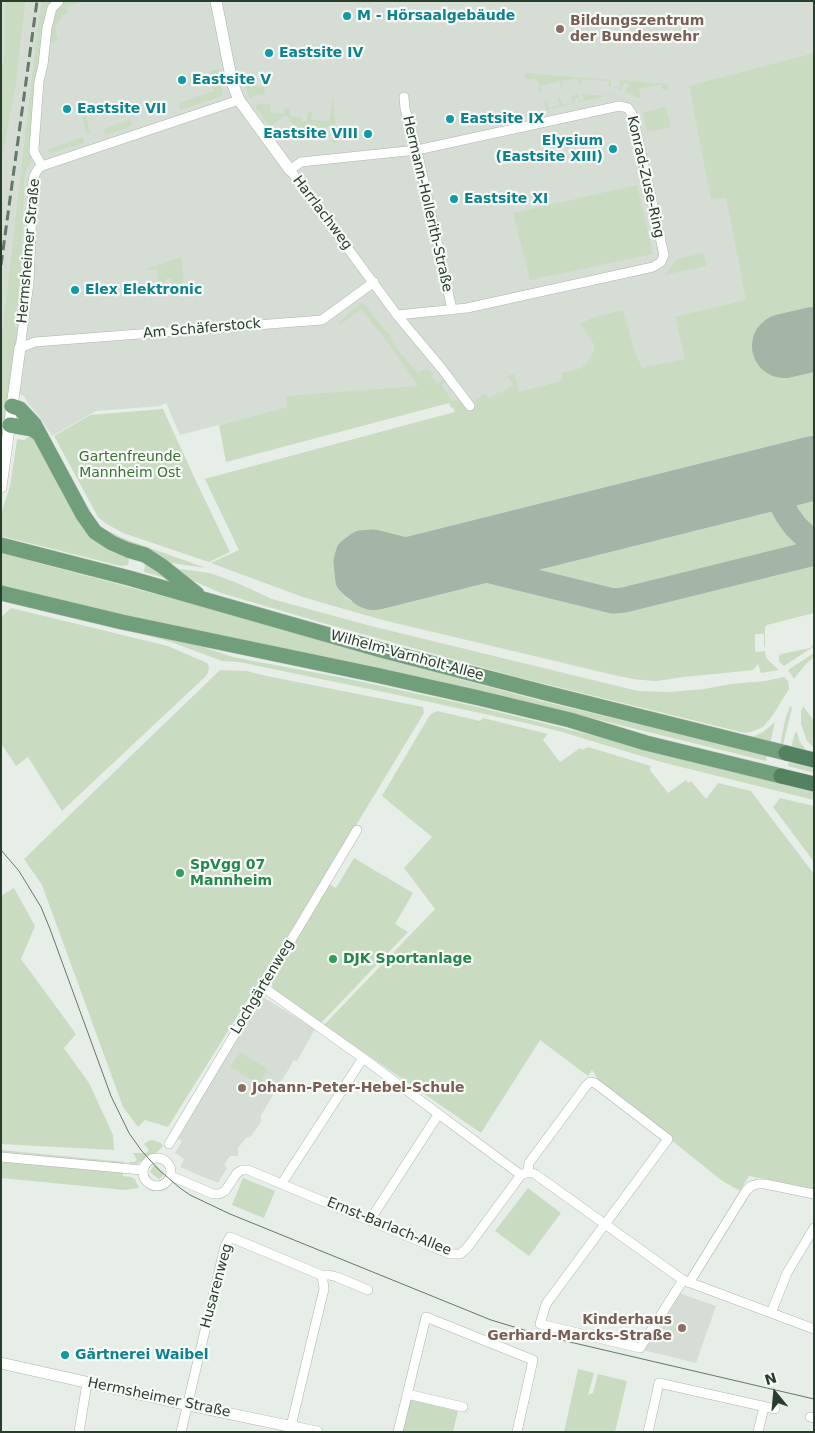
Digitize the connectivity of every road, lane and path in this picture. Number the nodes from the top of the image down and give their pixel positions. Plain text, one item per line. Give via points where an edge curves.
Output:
1 (58, 1) edge
2 (216, 1) edge
3 (404, 97) dead end
4 (239, 100) junction
5 (416, 150) junction
6 (42, 166) junction
7 (290, 170) junction
8 (374, 282) junction
9 (452, 310) junction
10 (397, 314) junction
11 (20, 348) junction
12 (12, 406) junction
13 (470, 406) dead end
14 (10, 425) junction
15 (38, 433) junction
16 (1, 487) edge
17 (1, 545) edge
18 (128, 550) junction
19 (129, 578) junction
20 (1, 593) edge
21 (202, 598) junction
22 (786, 753) joint
23 (814, 760) edge
24 (781, 776) joint
25 (814, 784) edge
26 (357, 830) dead end
27 (263, 987) junction
28 (363, 1058) junction
29 (438, 1114) junction
30 (168, 1144) dead end
31 (1, 1157) edge
32 (142, 1170) junction
33 (524, 1173) junction
34 (170, 1176) junction
35 (282, 1184) junction
36 (814, 1194) edge
37 (370, 1220) junction
38 (606, 1225) junction
39 (814, 1228) edge
40 (321, 1275) junction
41 (686, 1282) junction
42 (368, 1290) dead end
43 (771, 1313) junction
44 (814, 1328) edge
45 (1, 1363) edge
46 (89, 1383) junction
47 (408, 1394) junction
48 (188, 1405) junction
49 (462, 1406) dead end
50 (764, 1407) junction
51 (775, 1409) dead end
52 (292, 1426) junction
53 (79, 1432) edge
54 (181, 1432) edge
55 (317, 1432) edge
56 (398, 1432) edge
57 (516, 1432) edge
58 (648, 1432) edge
59 (758, 1432) edge

1 - 6 street, Hermsheimer Straße via 52,8 47,28 39,81 34,152
2 - 4 street, Harrlachweg via 232,82
3 - 5 street, Hermann-Hollerith-Straße
4 - 6 street, Hermsheimer Straße
4 - 7 street, Harrlachweg
5 - 7 street, Konrad-Zuse-Ring via 301,162
5 - 9 street, Hermann-Hollerith-Straße
5 - 9 street, Konrad-Zuse-Ring via 619,106 628,108 634,116 664,255 661,262 653,267
6 - 11 street, Hermsheimer Straße via 33,182 29,283
7 - 8 street, Harrlachweg
8 - 10 street, Harrlachweg
8 - 11 street, Am Schäferstock via 322,320 35,342
9 - 10 street, Konrad-Zuse-Ring
10 - 13 street, Harrlachweg
11 - 12 street, Hermsheimer Straße
12 - 14 street, Hermsheimer Straße
12 - 15 main road via 28,416
14 - 15 main road
14 - 16 street, Hermsheimer Straße
15 - 18 main road via 91,528 104,540
17 - 19 main road, Wilhelm-Varnholt-Allee
18 - 19 main road via 136,565
18 - 21 main road via 145,555 162,566
19 - 21 main road, Wilhelm-Varnholt-Allee
20 - 24 main road, Wilhelm-Varnholt-Allee via 479,698
21 - 22 main road, Wilhelm-Varnholt-Allee via 410,657
22 - 23 highway, Wilhelm-Varnholt-Allee
24 - 25 highway, Wilhelm-Varnholt-Allee
26 - 27 street, Lochgärtenweg
27 - 28 street
27 - 30 street, Lochgärtenweg
28 - 29 street
28 - 35 street
29 - 33 street
29 - 37 street
31 - 32 street
32 - 34 street via 145,1181 150,1185 161,1186
32 - 34 street via 149,1160 162,1159 170,1166
33 - 37 street, Ernst-Barlach-Allee via 460,1254 450,1254
33 - 38 street via 535,1174
33 - 38 street via 586,1086 590,1082 595,1083 668,1140
34 - 35 street, Ernst-Barlach-Allee via 213,1194 226,1191 242,1170
35 - 37 street, Ernst-Barlach-Allee
36 - 41 street via 765,1184 751,1186
38 - 41 street
38 - 41 street via 546,1304 540,1324 640,1348
39 - 43 street via 787,1273
40 - 42 street via 337,1277
40 - 48 street, Husarenweg via 230,1237 225,1246
40 - 52 street via 324,1289
41 - 43 street
43 - 44 street
45 - 46 street, Hermsheimer Straße
46 - 48 street, Hermsheimer Straße
46 - 53 street
47 - 49 street
47 - 56 street
47 - 57 street via 426,1318 536,1360
48 - 52 street, Hermsheimer Straße
48 - 54 street
50 - 51 street
50 - 58 street via 659,1383
50 - 59 street
52 - 55 street, Hermsheimer Straße

